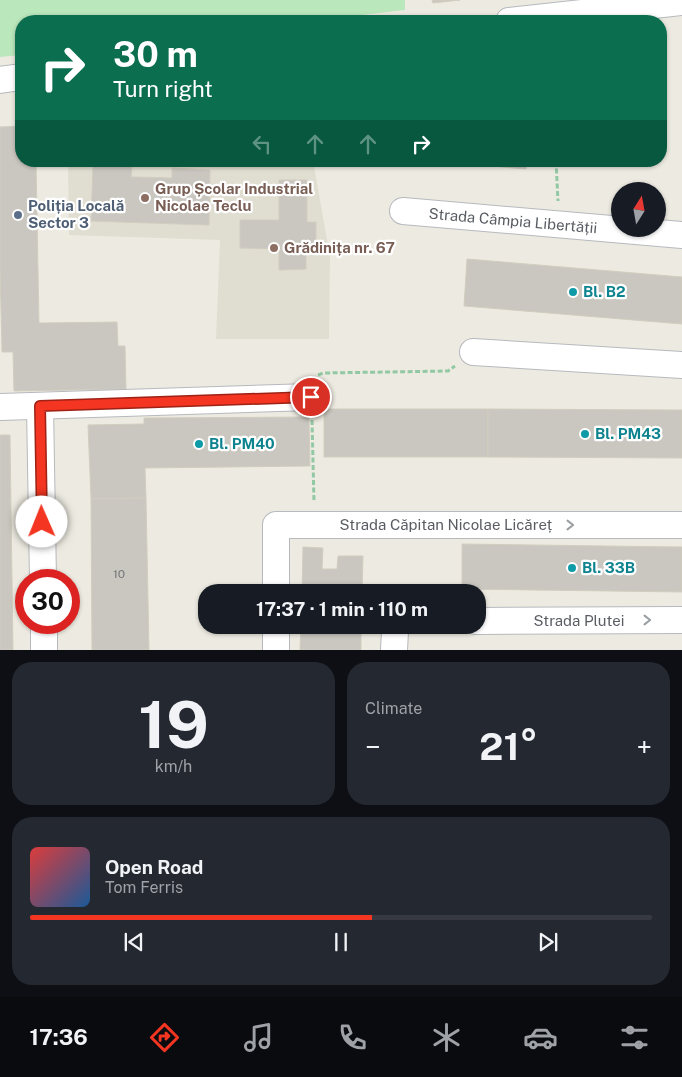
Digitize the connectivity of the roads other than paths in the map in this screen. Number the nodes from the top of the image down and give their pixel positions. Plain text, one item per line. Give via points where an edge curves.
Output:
1 (682, 2) edge
2 (525, 13) edge
3 (15, 78) edge
4 (0, 80) edge
5 (403, 211) dead end
6 (682, 235) edge
7 (472, 352) road end
8 (682, 365) edge
9 (311, 397) road end
10 (40, 406) junction
11 (0, 407) edge
12 (682, 525) edge
13 (43, 569) edge
14 (276, 584) edge
15 (682, 620) edge
16 (486, 621) edge
17 (44, 634) edge
18 (276, 634) edge
19 (395, 634) edge
20 (44, 650) edge
21 (276, 650) edge
22 (394, 650) edge

1 - 2 street
3 - 4 street
5 - 6 street, Strada Câmpia Libertății
7 - 8 street
9 - 10 street
10 - 11 street
10 - 13 street
14 -> 12 street, Strada Căpitan Nicolae Licăreț via 276,525
16 -> 15 street, Strada Plutei
17 - 20 street
18 - 21 street
19 - 22 street

